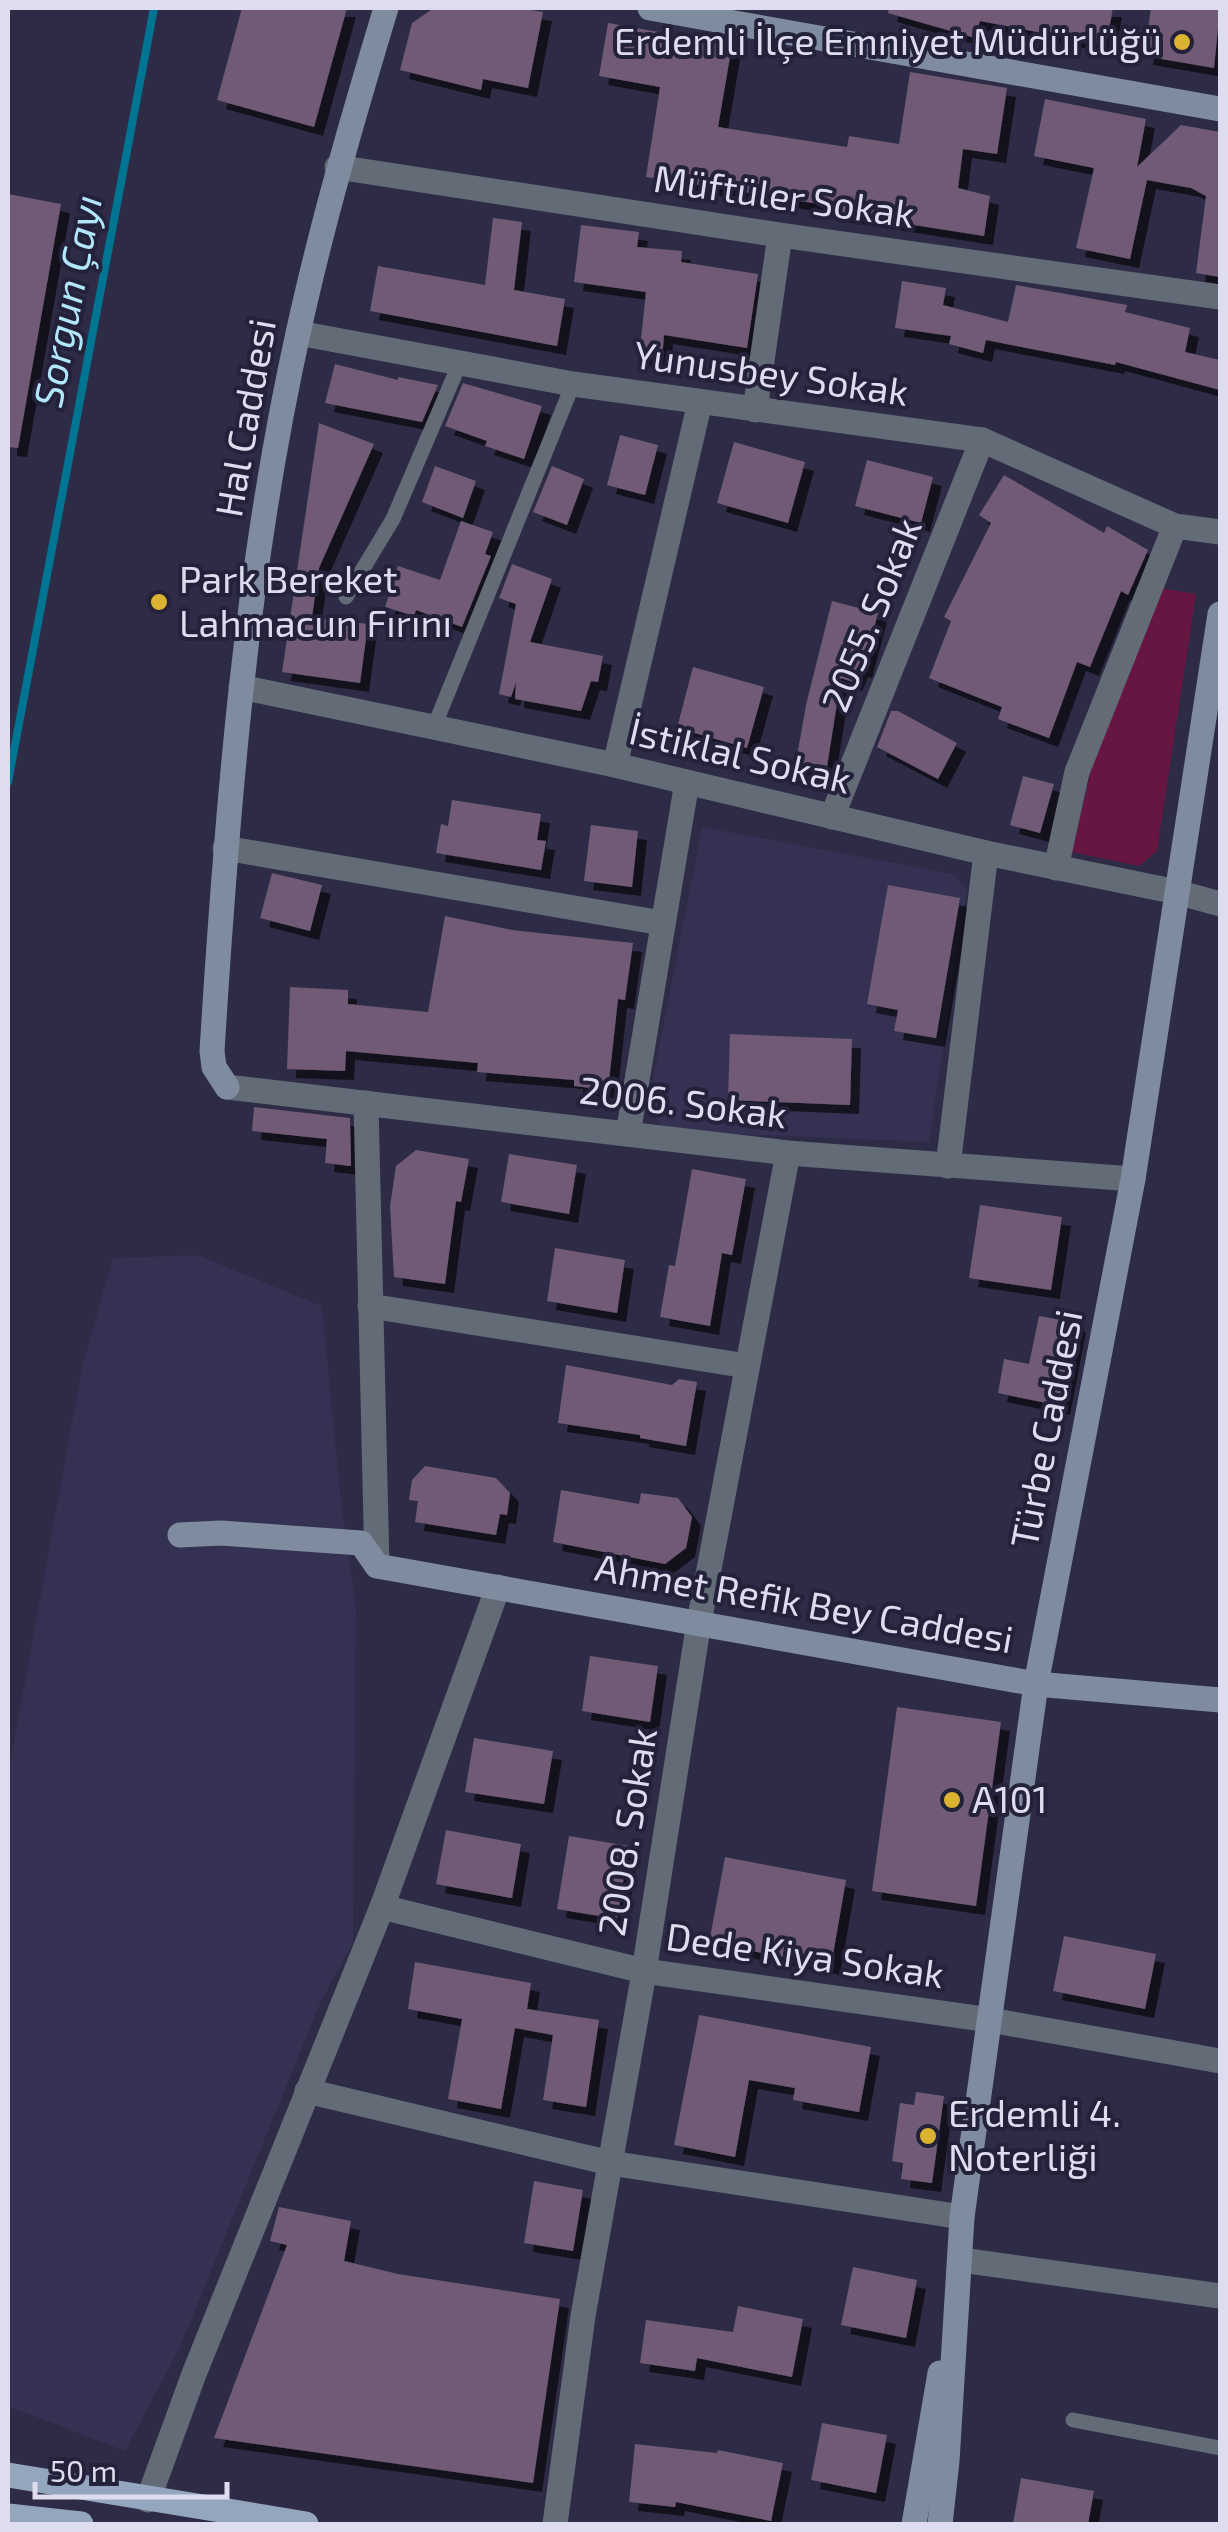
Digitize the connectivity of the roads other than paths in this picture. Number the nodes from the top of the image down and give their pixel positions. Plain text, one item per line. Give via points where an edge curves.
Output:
1 (386, 8) edge
2 (650, 8) edge
3 (1220, 109) edge
4 (337, 167) junction
5 (780, 235) junction
6 (1220, 297) edge
7 (298, 333) junction
8 (458, 365) junction
9 (573, 384) junction
10 (700, 402) junction
11 (755, 410) junction
12 (982, 440) junction
13 (1175, 526) junction
14 (1220, 532) edge
15 (346, 597) dead end
16 (1220, 614) edge
17 (241, 688) junction
18 (434, 727) junction
19 (615, 765) junction
20 (686, 782) junction
21 (832, 817) junction
22 (224, 848) junction
23 (986, 854) junction
24 (1056, 868) junction
25 (1177, 892) junction
26 (1220, 904) edge
27 (662, 923) junction
28 (227, 1086) joint
29 (366, 1103) junction
30 (628, 1134) junction
31 (788, 1153) junction
32 (948, 1166) junction
33 (1133, 1180) junction
34 (370, 1306) junction
35 (748, 1366) junction
36 (180, 1535) dead end
37 (377, 1566) junction
38 (498, 1586) junction
39 (699, 1622) junction
40 (1036, 1684) junction
41 (1220, 1700) edge
42 (382, 1907) junction
43 (644, 1971) junction
44 (990, 2020) junction
45 (1220, 2061) edge
46 (307, 2092) junction
47 (610, 2162) junction
48 (962, 2217) junction
49 (961, 2260) junction
50 (1220, 2296) edge
51 (1073, 2420) dead end
52 (1220, 2448) edge
53 (8, 2475) edge
54 (920, 2483) junction
55 (148, 2500) junction
56 (8, 2516) edge
57 (943, 2520) edge
58 (81, 2524) edge
59 (306, 2524) edge
60 (555, 2524) edge
61 (903, 2524) edge
62 (914, 2524) edge

1 - 4 street, Hal Caddesi
2 - 3 street
4 - 5 street, Müftüler Sokak
4 - 7 street, Hal Caddesi
5 - 6 street, Müftüler Sokak
5 - 11 street
7 - 8 street, Yunusbey Sokak
7 - 17 street, Hal Caddesi
8 - 9 street, Yunusbey Sokak
8 - 15 lane via 393,519
9 - 10 street, Yunusbey Sokak
9 - 18 lane
10 - 11 street, Yunusbey Sokak
10 - 19 street
11 - 12 street, Yunusbey Sokak
12 - 13 street, Yunusbey Sokak
12 - 21 street, 2055. Sokak
13 - 14 street, Yunusbey Sokak
13 - 24 street via 1076,772
16 - 25 street, Türbe Caddesi
17 - 18 street, İstiklal Sokak
17 - 22 street, Hal Caddesi
18 - 19 street, İstiklal Sokak
19 - 20 street, İstiklal Sokak
20 - 21 street, İstiklal Sokak
20 - 27 street
21 - 23 street, İstiklal Sokak
22 - 27 street
22 - 28 street, Hal Caddesi via 212,1051
23 - 24 street, İstiklal Sokak
23 - 32 street
24 - 25 street, İstiklal Sokak
25 - 26 street, İstiklal Sokak
25 - 33 street, Türbe Caddesi
27 - 30 street
28 - 29 street, 2006. Sokak
29 - 30 street, 2006. Sokak
29 - 34 street
30 - 31 street, 2006. Sokak
31 - 32 street, 2006. Sokak
31 - 35 street, 2008. Sokak
32 - 33 street, 2006. Sokak
33 - 40 street, Türbe Caddesi
34 - 35 street
34 - 37 street
35 - 39 street, 2008. Sokak
36 - 37 street via 361,1543
37 - 38 street, Ahmet Refik Bey Caddesi
38 - 39 street, Ahmet Refik Bey Caddesi
38 - 42 street
39 - 40 street, Ahmet Refik Bey Caddesi
39 - 43 street, 2008. Sokak
40 - 41 street, Ahmet Refik Bey Caddesi
40 - 44 street, Türbe Caddesi
42 - 43 street, Dede Kiya Sokak
42 - 46 street
43 - 44 street, Dede Kiya Sokak
43 - 47 street, 2008. Sokak
44 - 45 street, Dede Kiya Sokak
44 - 48 street, Türbe Caddesi
46 - 47 street
46 - 55 street
47 - 48 street
47 - 60 street, 2008. Sokak
48 - 49 street, Türbe Caddesi
49 - 50 street
49 - 54 street, Türbe Caddesi
49 - 57 street, Türbe Caddesi
51 - 52 lane
53 - 55 main road
54 - 61 street
54 - 62 street, Türbe Caddesi
55 - 59 main road
56 - 58 main road

